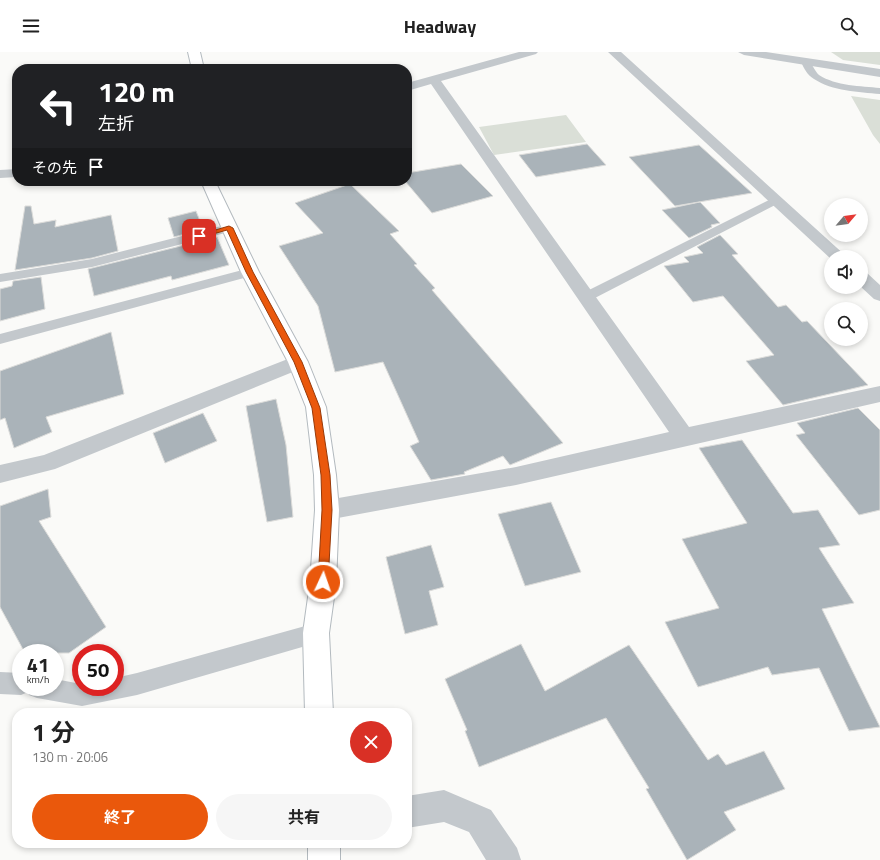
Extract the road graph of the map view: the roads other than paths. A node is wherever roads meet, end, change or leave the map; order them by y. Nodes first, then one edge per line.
1 (194, 52) edge
2 (532, 52) edge
3 (614, 52) edge
4 (746, 52) edge
5 (805, 62) junction
6 (197, 64) edge
7 (880, 73) edge
8 (433, 79) junction
9 (412, 85) edge
10 (880, 91) edge
11 (12, 173) edge
12 (0, 174) edge
13 (210, 186) edge
14 (777, 200) junction
15 (229, 228) junction
16 (831, 250) edge
17 (250, 272) junction
18 (0, 278) edge
19 (868, 284) edge
20 (880, 295) edge
21 (586, 297) junction
22 (0, 339) edge
23 (298, 362) junction
24 (880, 394) edge
25 (684, 437) junction
26 (0, 474) edge
27 (327, 510) junction
28 (316, 633) junction
29 (0, 683) edge
30 (12, 684) edge
31 (64, 692) edge
32 (319, 708) edge
33 (412, 811) edge
34 (324, 848) edge
35 (324, 860) edge
36 (505, 860) edge

1 - 6 main road
2 - 8 street
3 - 14 street
4 - 5 street
5 - 7 street
5 - 10 lane
8 - 9 street
8 - 21 street
11 - 12 street
13 - 15 main road
14 - 16 street
14 - 21 lane
15 - 17 main road
15 - 18 lane
17 - 22 lane
17 - 23 main road
19 - 20 street
21 - 25 street
23 - 26 street
23 - 27 main road
24 - 25 street
25 - 27 street
27 - 28 main road
28 - 31 lane
28 - 32 main road
29 - 30 lane
33 - 36 street
34 - 35 main road

